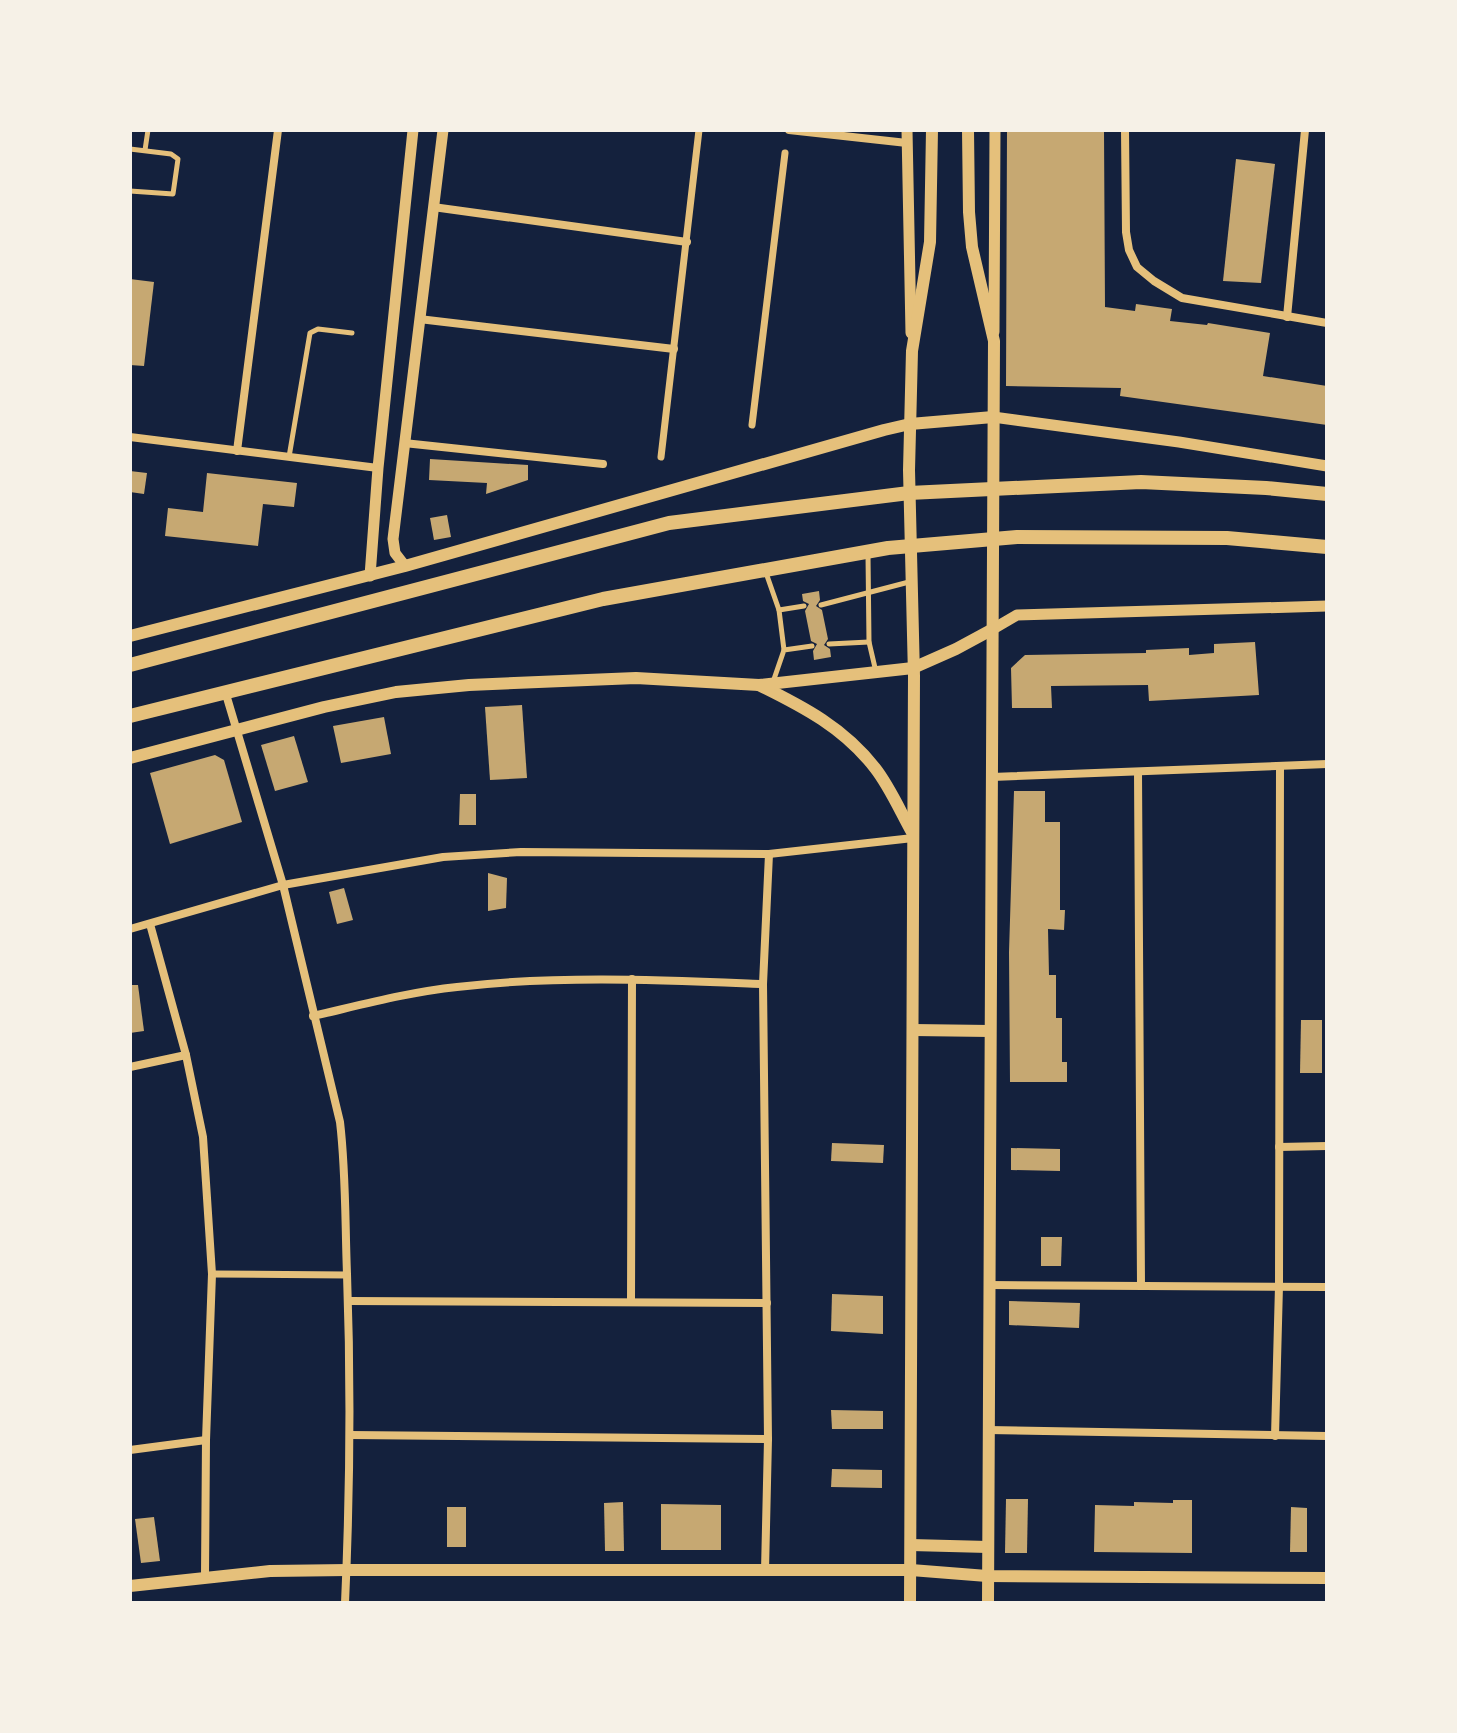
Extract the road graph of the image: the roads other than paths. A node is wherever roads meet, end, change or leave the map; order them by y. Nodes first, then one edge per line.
1 (148, 130) edge
2 (278, 130) edge
3 (413, 130) edge
4 (443, 130) edge
5 (699, 130) edge
6 (789, 130) edge
7 (907, 130) edge
8 (932, 130) edge
9 (968, 130) edge
10 (995, 130) edge
11 (1125, 130) edge
12 (1305, 130) edge
13 (907, 143) junction
14 (130, 149) edge
15 (145, 150) junction
16 (785, 153) dead end
17 (130, 191) edge
18 (433, 207) junction
19 (687, 242) junction
20 (1287, 317) junction
21 (419, 319) junction
22 (1327, 323) edge
23 (352, 333) dead end
24 (994, 341) junction
25 (674, 349) junction
26 (912, 351) junction
27 (993, 417) junction
28 (910, 424) junction
29 (752, 425) dead end
30 (130, 437) edge
31 (404, 443) junction
32 (237, 451) junction
33 (289, 457) junction
34 (661, 457) dead end
35 (603, 464) dead end
36 (1327, 466) edge
37 (378, 468) junction
38 (993, 490) junction
39 (909, 493) junction
40 (1327, 494) edge
41 (993, 538) junction
42 (910, 546) junction
43 (1327, 547) edge
44 (867, 551) junction
45 (405, 566) junction
46 (765, 569) junction
47 (370, 576) junction
48 (910, 581) junction
49 (870, 593) junction
50 (821, 605) dead end
51 (804, 606) dead end
52 (1327, 606) edge
53 (779, 610) junction
54 (993, 629) junction
55 (130, 636) edge
56 (869, 642) junction
57 (829, 644) dead end
58 (812, 646) dead end
59 (784, 650) junction
60 (130, 665) edge
61 (913, 668) junction
62 (877, 673) junction
63 (766, 684) junction
64 (225, 691) junction
65 (130, 716) edge
66 (237, 730) junction
67 (130, 758) edge
68 (1327, 764) edge
69 (1280, 766) junction
70 (1138, 772) junction
71 (992, 777) junction
72 (914, 836) junction
73 (769, 854) junction
74 (283, 885) junction
75 (150, 924) junction
76 (130, 929) edge
77 (632, 979) junction
78 (763, 984) junction
79 (313, 1016) junction
80 (913, 1030) junction
81 (990, 1031) junction
82 (186, 1055) junction
83 (130, 1067) edge
84 (1327, 1146) edge
85 (1279, 1147) junction
86 (212, 1274) junction
87 (347, 1275) junction
88 (989, 1285) junction
89 (1141, 1286) junction
90 (1279, 1286) junction
91 (1327, 1287) edge
92 (349, 1301) junction
93 (631, 1302) junction
94 (767, 1303) junction
95 (988, 1430) junction
96 (350, 1435) junction
97 (1275, 1436) junction
98 (1327, 1436) edge
99 (768, 1439) junction
100 (206, 1440) junction
101 (130, 1450) edge
102 (911, 1545) junction
103 (988, 1547) junction
104 (347, 1570) junction
105 (911, 1570) junction
106 (765, 1571) junction
107 (205, 1576) junction
108 (987, 1576) junction
109 (1327, 1578) edge
110 (130, 1586) edge
111 (345, 1603) edge
112 (910, 1603) edge
113 (988, 1603) edge

1 - 15 lane
2 - 32 street
3 - 37 street
4 - 18 street
5 - 19 street
6 - 13 street
7 - 13 street
8 - 26 main road
9 - 24 main road
10 - 24 street
11 - 20 street
12 - 20 street
13 - 26 street
14 - 15 lane
15 - 17 lane
16 - 29 street
18 - 19 street
18 - 21 street
19 - 25 street
20 - 22 street
21 - 25 street
21 - 31 street
23 - 33 lane
24 - 27 main road
25 - 34 street
26 - 28 main road
27 - 28 main road
27 - 36 street
27 - 38 main road
28 - 39 main road
28 - 45 main road
30 - 32 street
31 - 35 street
31 - 45 street
32 - 33 street
33 - 37 street
37 - 47 street
38 - 39 main road
38 - 40 main road
38 - 41 main road
39 - 42 main road
39 - 60 main road
41 - 42 main road
41 - 43 main road
41 - 54 main road
42 - 44 main road
42 - 48 main road
44 - 46 main road
44 - 49 lane
45 - 47 main road
46 - 53 lane
46 - 64 main road
47 - 55 main road
48 - 49 lane
48 - 61 main road
49 - 50 lane
49 - 56 lane
51 - 53 lane
52 - 54 street
53 - 59 lane
54 - 61 main road
54 - 71 main road
56 - 57 lane
56 - 62 lane
58 - 59 lane
59 - 63 lane
61 - 62 main road
61 - 72 main road
62 - 63 main road
63 - 66 main road
63 - 72 main road
64 - 65 main road
64 - 66 street
66 - 67 main road
66 - 74 street
68 - 69 street
69 - 70 street
69 - 85 street
70 - 71 street
70 - 89 street
71 - 81 main road
72 - 73 street
72 - 80 main road
73 - 74 street
73 - 78 street
74 - 75 street
74 - 79 street
75 - 76 street
75 - 82 street
77 - 78 street
77 - 79 street
77 - 93 street
78 - 94 street
79 - 87 street
80 - 81 main road
80 - 102 main road
81 - 88 main road
82 - 83 street
82 - 86 street
84 - 85 street
85 - 90 street
86 - 87 street
86 - 100 street
87 - 92 street
88 - 89 street
88 - 95 main road
89 - 90 street
90 - 91 street
90 - 97 street
92 - 93 street
92 - 96 street
93 - 94 street
94 - 99 street
95 - 97 street
95 - 103 main road
96 - 99 street
96 - 104 street
97 - 98 street
99 - 106 street
100 - 101 street
100 - 107 street
102 - 103 main road
102 - 105 main road
103 - 108 main road
104 - 106 main road
104 - 107 main road
104 - 111 street
105 - 106 main road
105 - 108 main road
105 - 112 main road
107 - 110 main road
108 - 109 main road
108 - 113 main road

